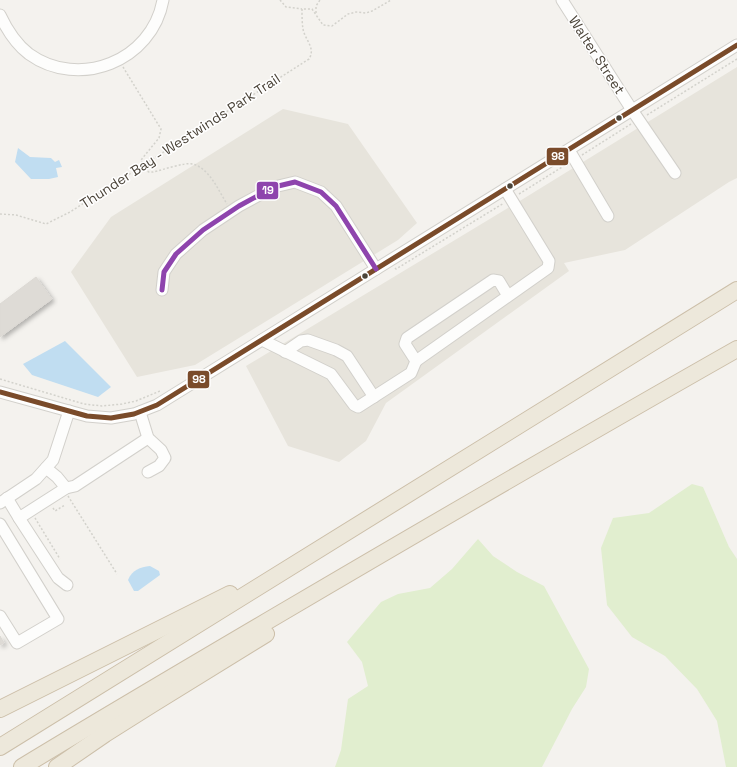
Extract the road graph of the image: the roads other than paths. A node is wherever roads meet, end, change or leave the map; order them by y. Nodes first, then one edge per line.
1 (163, 0) edge
2 (562, 0) edge
3 (0, 15) edge
4 (737, 45) edge
5 (632, 110) junction
6 (569, 150) junction
7 (675, 173) dead end
8 (505, 189) junction
9 (608, 216) dead end
10 (376, 269) junction
11 (162, 290) dead end
12 (737, 290) edge
13 (508, 296) junction
14 (262, 340) junction
15 (737, 350) edge
16 (285, 352) junction
17 (416, 361) junction
18 (0, 392) edge
19 (374, 397) junction
20 (69, 411) junction
21 (140, 412) junction
22 (148, 438) junction
23 (46, 468) junction
24 (148, 472) dead end
25 (65, 489) junction
26 (3, 500) edge
27 (472, 502) junction
28 (19, 518) junction
29 (0, 524) edge
30 (276, 576) junction
31 (67, 585) dead end
32 (0, 616) edge
33 (0, 709) edge
34 (0, 747) edge
35 (22, 767) edge
36 (57, 767) edge

1 - 3 street
2 - 5 street, Walter Street
4 - 5 street
5 - 6 street
5 - 7 street, Walter Street
6 - 8 street
6 - 9 street
8 - 10 street
8 - 13 street
10 - 11 street
10 - 14 street
12 - 30 highway
13 - 17 street
13 - 17 street
14 - 16 street
14 - 21 street
15 - 27 highway
16 - 19 street
16 - 19 street
17 - 19 street
18 - 20 street
20 - 21 street
20 - 23 street
21 - 22 street
22 - 24 street
22 - 25 street
23 - 25 street
23 - 26 street
25 - 28 street
26 - 28 street
27 - 35 highway
27 - 36 highway
28 - 31 street
29 - 32 street
30 - 33 highway
30 - 34 highway

